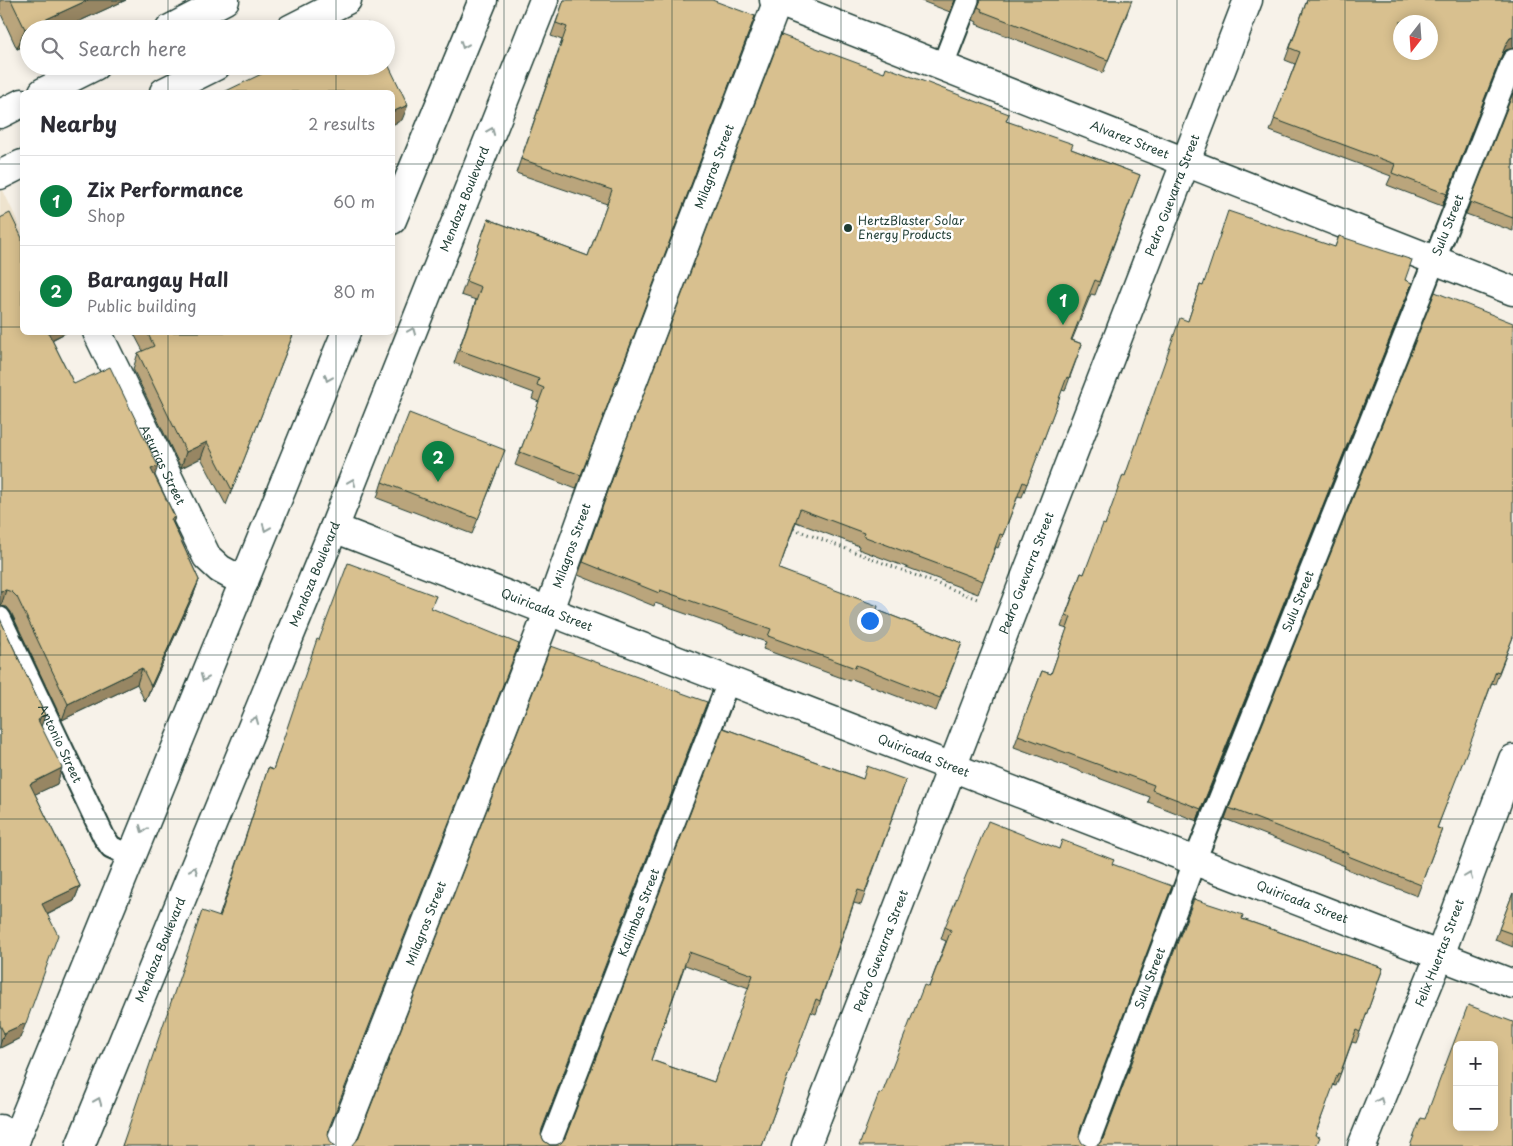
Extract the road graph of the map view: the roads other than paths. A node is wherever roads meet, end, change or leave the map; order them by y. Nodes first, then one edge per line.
1 (347, 0) edge
2 (483, 0) edge
3 (544, 0) edge
4 (968, 0) edge
5 (1248, 0) edge
6 (777, 1) edge
7 (214, 3) edge
8 (185, 20) edge
9 (308, 20) edge
10 (1513, 60) edge
11 (942, 67) junction
12 (78, 75) edge
13 (198, 75) edge
14 (47, 90) edge
15 (168, 90) edge
16 (1186, 162) junction
17 (395, 213) edge
18 (1435, 260) junction
19 (1513, 291) edge
20 (98, 335) edge
21 (345, 335) edge
22 (334, 528) junction
23 (244, 582) junction
24 (549, 610) junction
25 (0, 618) edge
26 (729, 680) junction
27 (1513, 759) edge
28 (952, 766) junction
29 (131, 856) junction
30 (1195, 860) junction
31 (1440, 955) junction
32 (1513, 984) edge
33 (10, 1138) edge
34 (80, 1146) edge
35 (339, 1146) edge
36 (549, 1146) edge
37 (806, 1146) edge
38 (1087, 1146) edge
39 (1362, 1146) edge

1 - 9 street
2 -> 17 street
22 -> 3 street, Mendoza Boulevard
4 - 11 lane
5 - 16 street, Pedro Guevarra Street
6 - 11 street, Alvarez Street
6 - 24 street, Milagros Street
7 - 8 street
10 - 18 lane, Sulu Street
11 - 16 street, Alvarez Street
12 - 14 street
13 - 15 street
16 - 18 street, Alvarez Street
16 - 28 street, Pedro Guevarra Street
18 - 19 street, Alvarez Street
18 - 30 lane, Sulu Street
20 - 23 street, Asturias Street
21 -> 23 street
22 - 24 street, Quiricada Street
34 -> 22 street, Mendoza Boulevard
23 -> 29 street
24 - 26 street, Quiricada Street
24 - 35 street, Milagros Street
25 - 29 lane, Antonio Street
26 - 28 street, Quiricada Street
26 - 36 lane, Kalimbas Street
31 -> 27 street, Felix Huertas Street
28 - 30 street, Quiricada Street
28 - 37 street, Pedro Guevarra Street
29 - 33 street
30 - 31 street, Quiricada Street
30 - 38 lane, Sulu Street
31 - 32 street, Quiricada Street
39 -> 31 street, Felix Huertas Street

